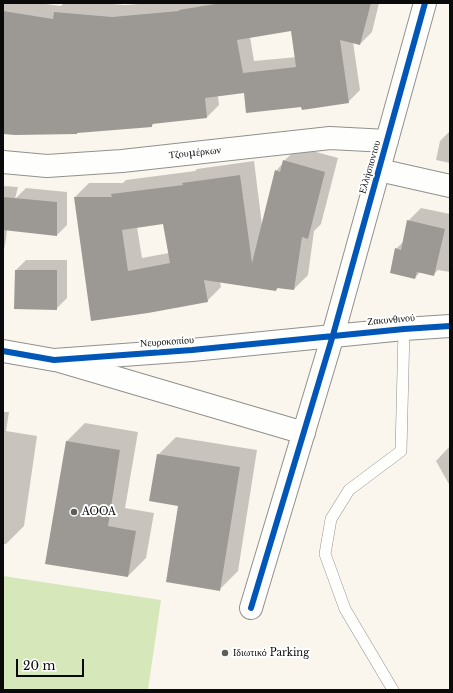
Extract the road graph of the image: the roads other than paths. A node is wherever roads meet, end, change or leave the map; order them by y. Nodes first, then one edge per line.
1 (425, 3) edge
2 (387, 141) junction
3 (3, 162) edge
4 (379, 170) junction
5 (450, 186) edge
6 (450, 326) edge
7 (404, 329) junction
8 (333, 335) junction
9 (3, 351) edge
10 (54, 360) junction
11 (304, 434) junction
12 (251, 608) dead end
13 (393, 690) edge

1 - 2 street, Ελλήσποντου
2 - 3 street, Τζουμέρκων
2 - 4 street, Ελλήσποντου
4 - 5 street, Ελλήσποντου
4 - 8 street, Ελλήσποντου
6 - 7 street, Ζακυνθινού
7 - 8 street, Ζακυνθινού
7 - 13 lane
8 - 10 street, Νευροκοπίου
8 - 11 street, Ελλήσποντου
9 - 10 street, Νευροκοπίου
10 - 11 street
11 - 12 street, Ελλήσποντου

